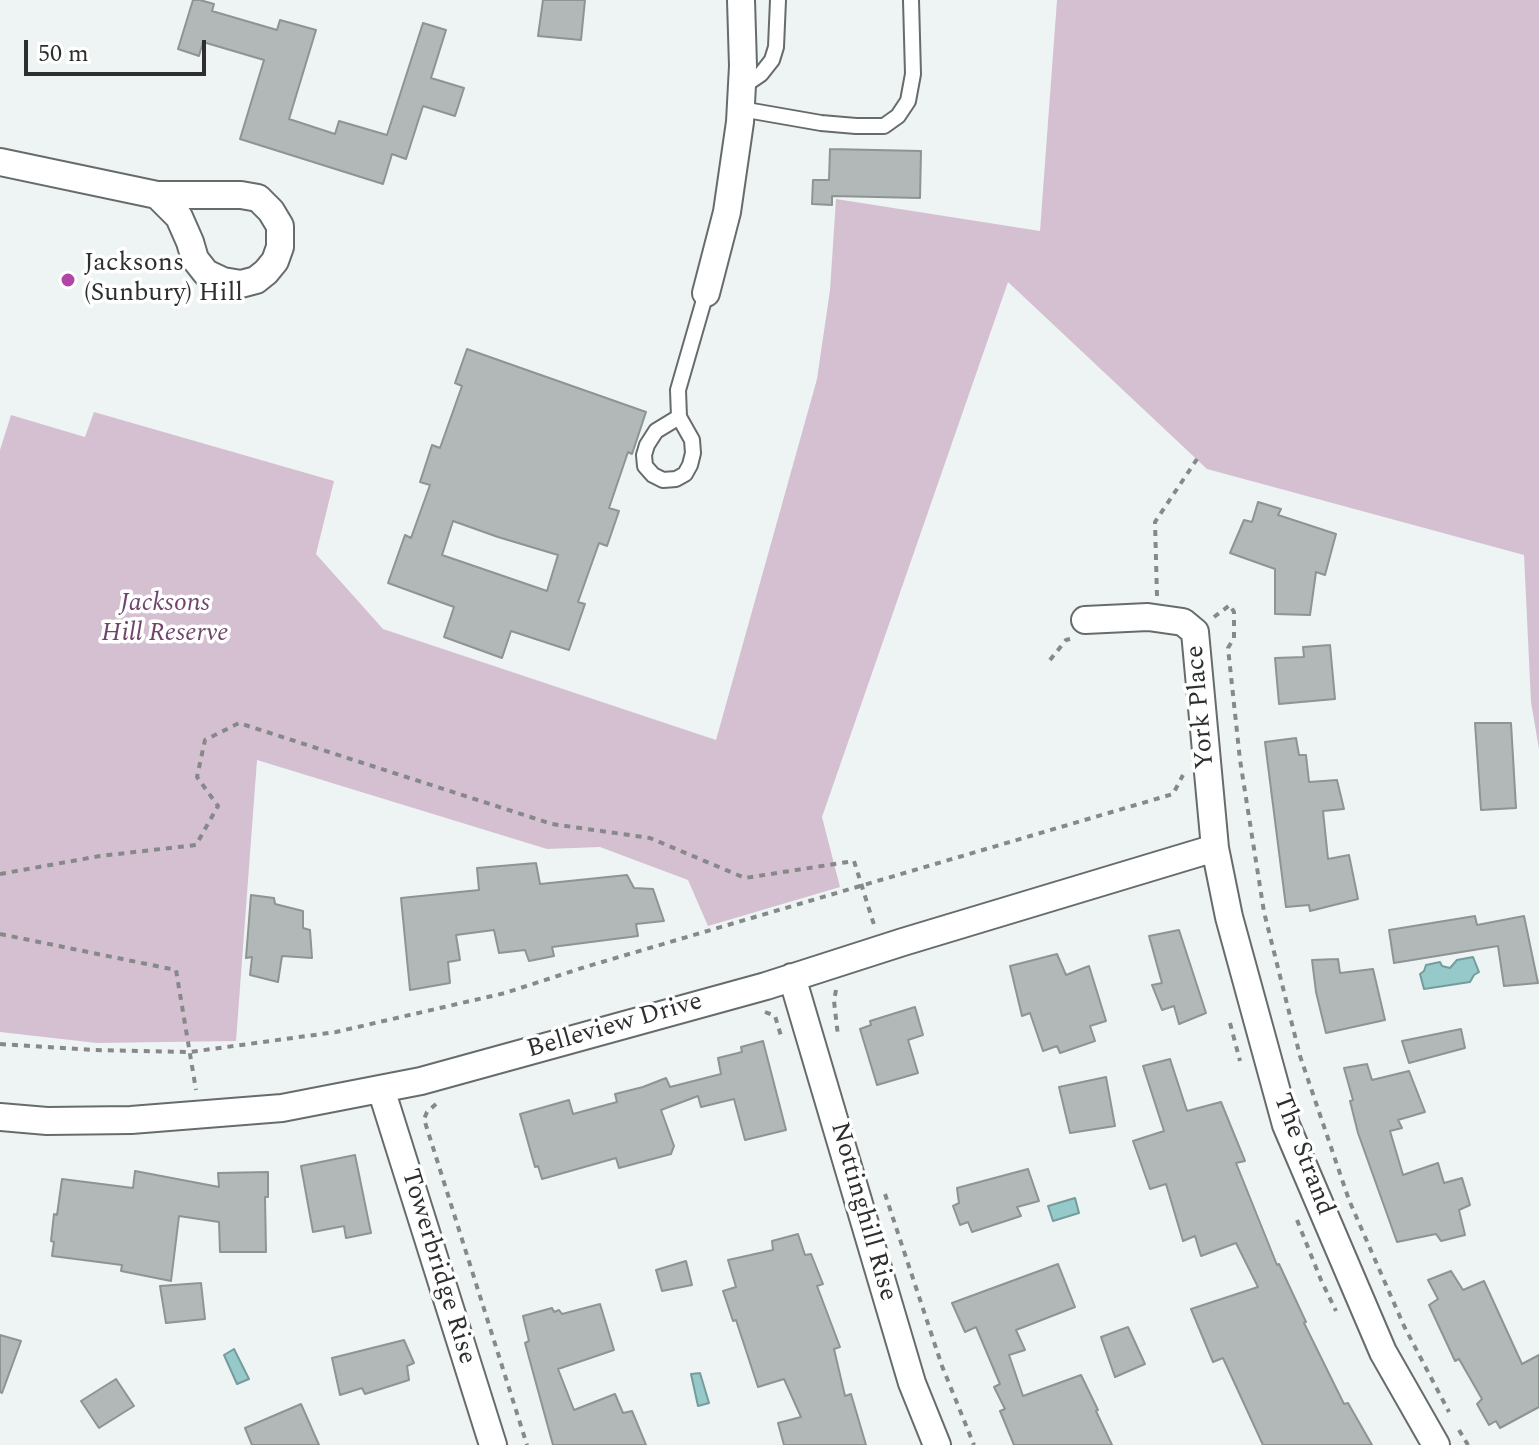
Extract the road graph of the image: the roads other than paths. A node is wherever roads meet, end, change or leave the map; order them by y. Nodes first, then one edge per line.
1 (741, 0) edge
2 (778, 0) edge
3 (911, 0) edge
4 (741, 98) junction
5 (0, 162) edge
6 (157, 195) junction
7 (706, 293) joint
8 (679, 417) dead end
9 (1083, 629) road end
10 (1215, 848) junction
11 (792, 977) junction
12 (381, 1089) junction
13 (0, 1117) edge
14 (493, 1445) edge
15 (937, 1445) edge
16 (1436, 1445) edge

1 - 4 street
2 - 4 lane
3 - 4 lane
4 - 7 street
5 - 6 street
6 - 6 street
7 - 8 lane
9 - 10 street, York Place
10 - 11 street, Belleview Drive
10 - 16 street, The Strand
11 - 12 street, Belleview Drive
11 - 15 street, Nottinghill Rise
12 - 13 street, Belleview Drive
12 - 14 street, Towerbridge Rise

